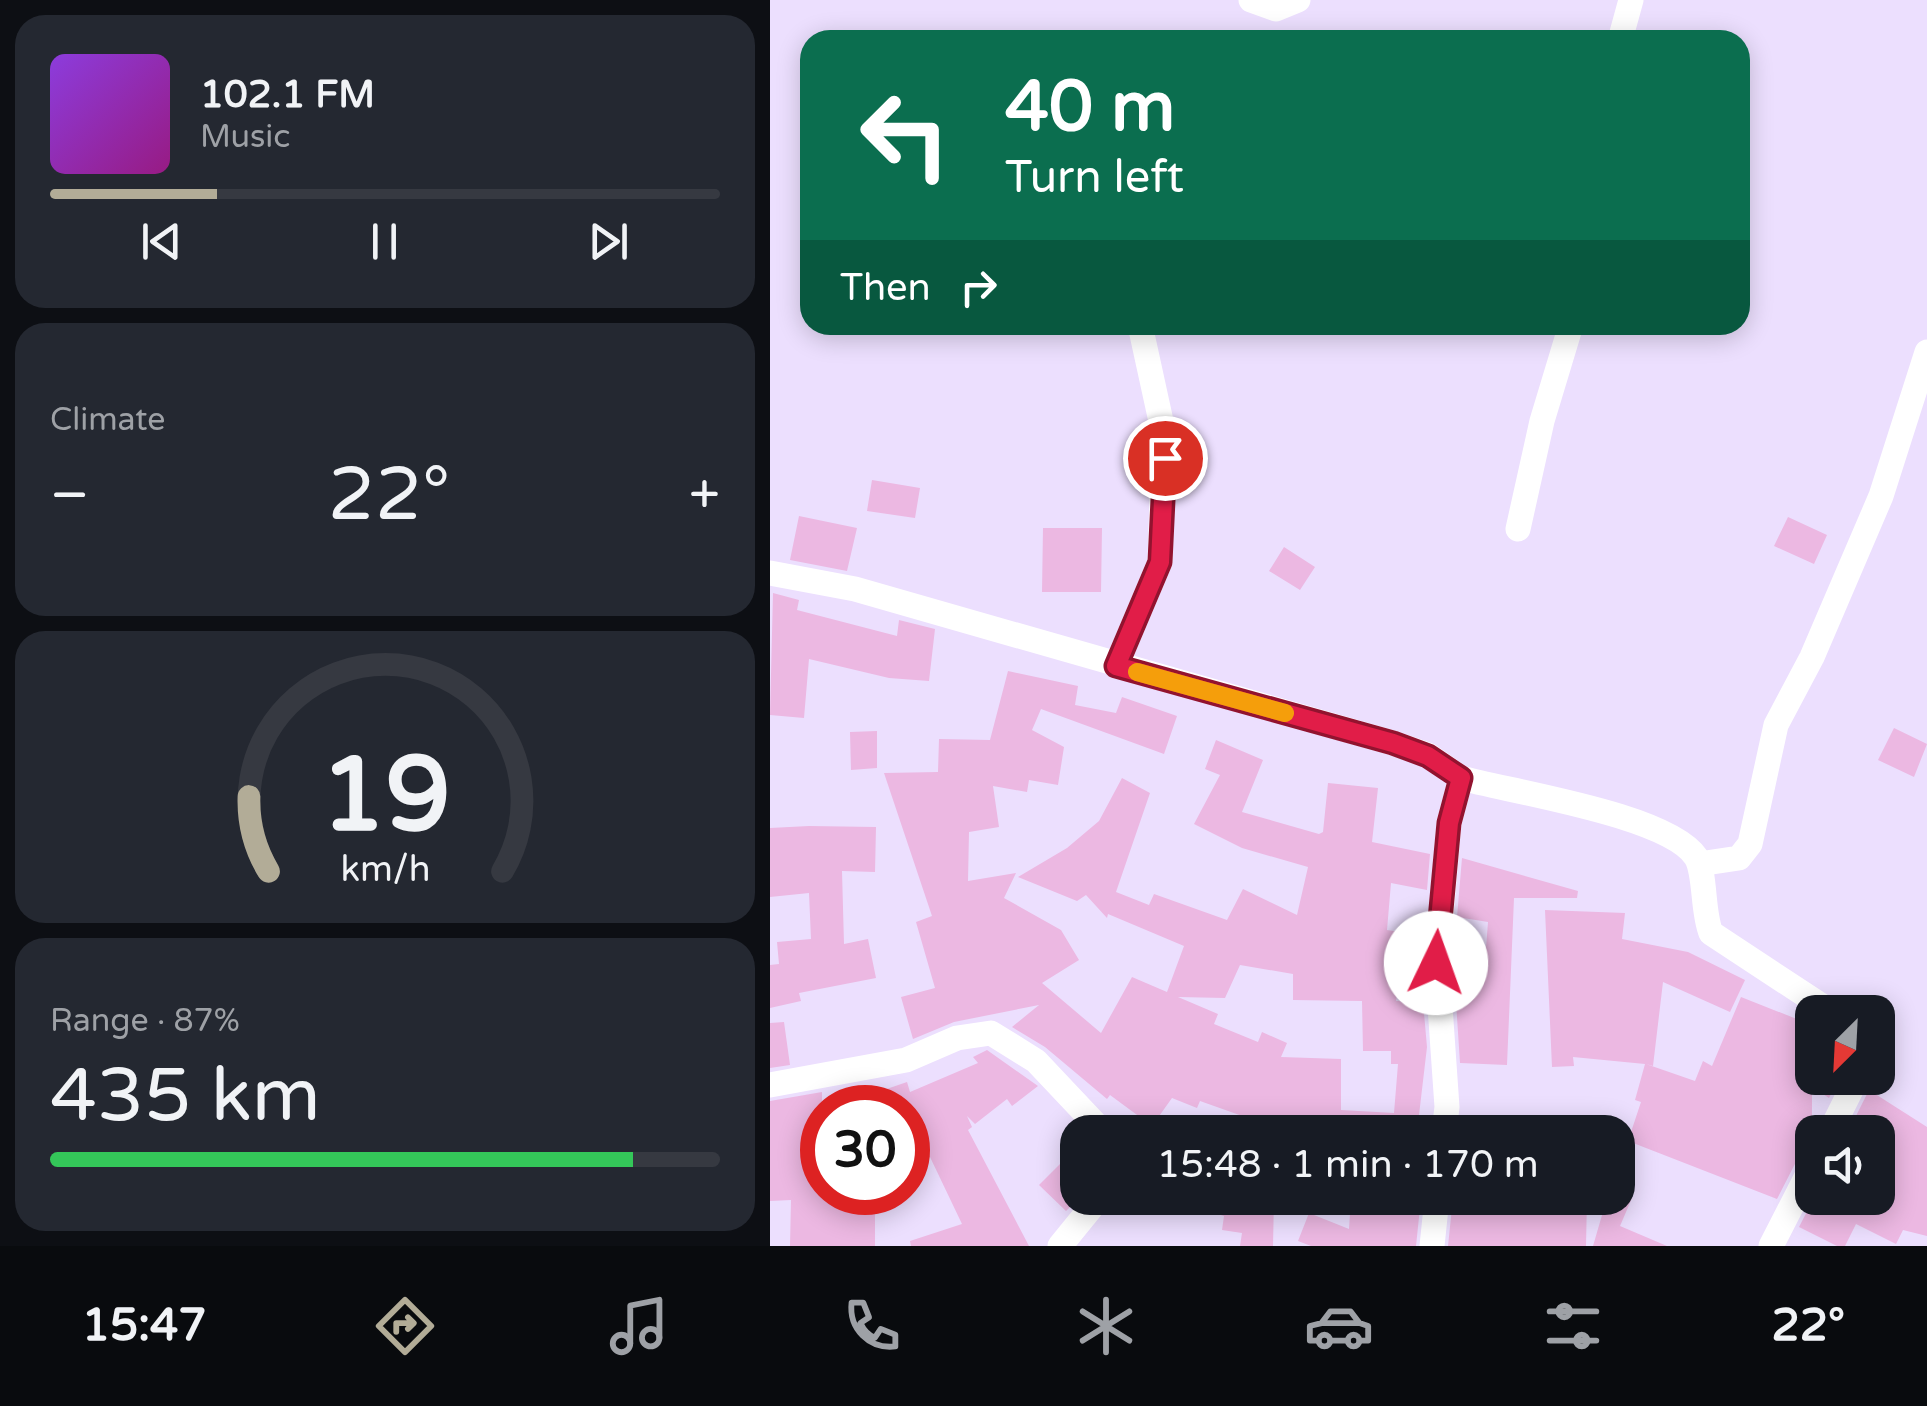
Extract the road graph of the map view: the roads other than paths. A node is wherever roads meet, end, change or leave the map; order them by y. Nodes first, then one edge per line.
1 (1251, 0) edge
2 (1298, 0) edge
3 (1631, 0) edge
4 (1623, 30) edge
5 (1142, 335) edge
6 (1569, 335) edge
7 (1927, 352) edge
8 (1518, 530) dead end
9 (770, 573) edge
10 (1116, 666) junction
11 (1461, 778) junction
12 (1699, 864) junction
13 (1805, 995) edge
14 (770, 1086) edge
15 (1087, 1115) edge
16 (1446, 1115) edge
17 (1795, 1199) edge
18 (1085, 1215) edge
19 (1435, 1215) edge
20 (1060, 1246) edge
21 (1432, 1246) edge
22 (1771, 1246) edge

1 - 2 street
3 - 4 street
5 - 10 street
6 - 8 street
7 - 12 street
9 - 10 street
10 - 11 street
11 - 12 street
11 - 16 street
12 - 13 street
14 - 15 street
17 - 22 street
18 - 20 street
19 - 21 street

